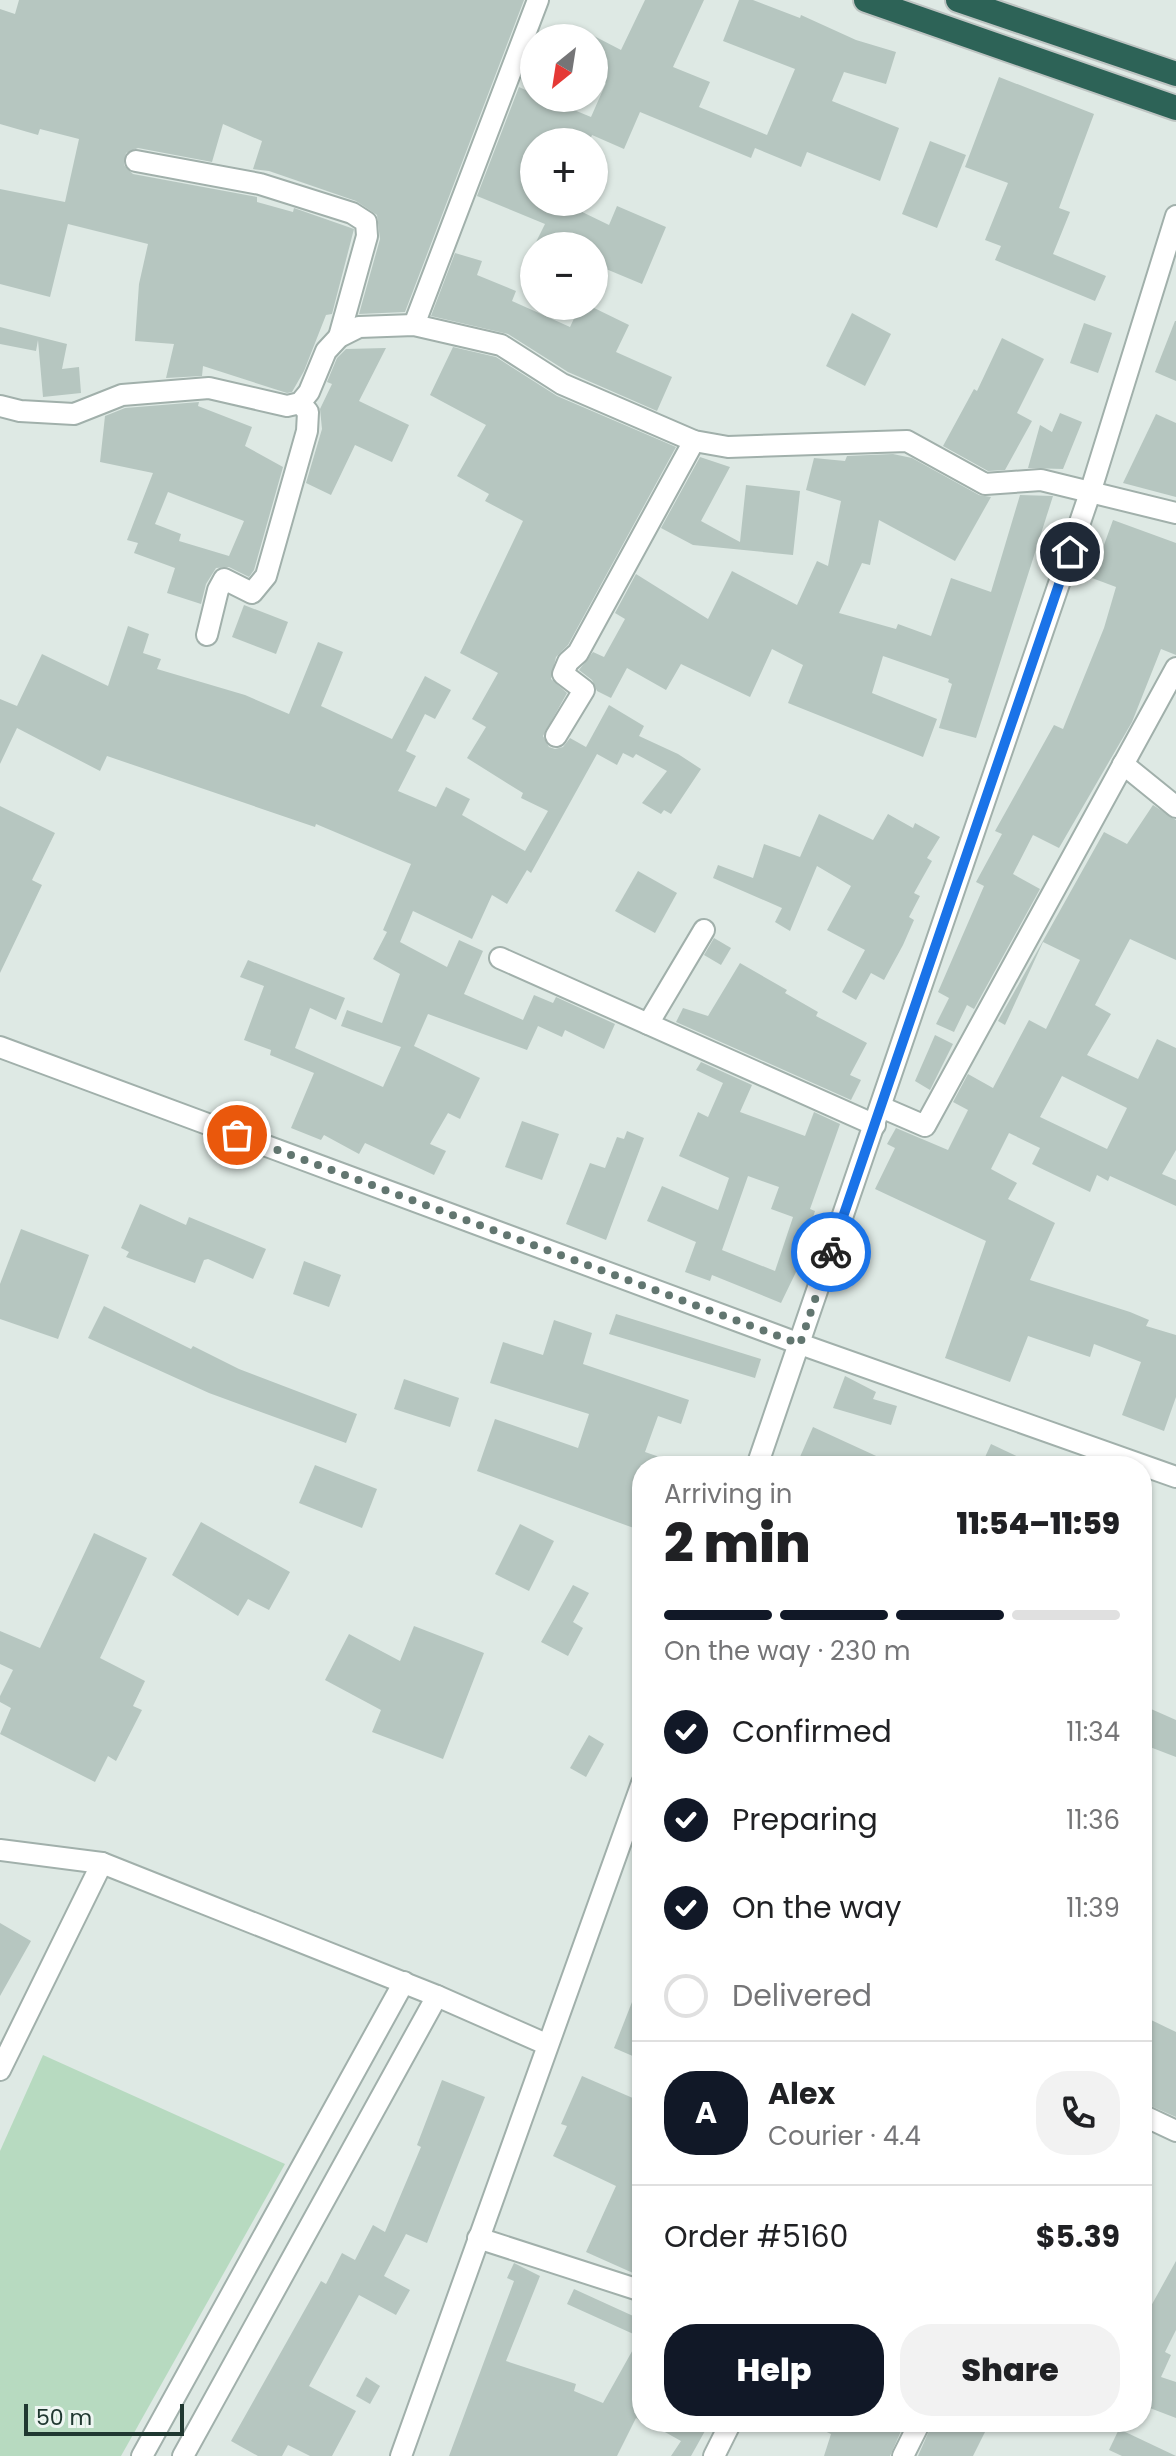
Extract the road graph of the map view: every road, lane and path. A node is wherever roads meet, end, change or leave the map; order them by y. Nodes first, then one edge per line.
1 (538, 0) edge
2 (866, 0) edge
3 (958, 0) edge
4 (1176, 74) edge
5 (1176, 108) edge
6 (136, 161) dead end
7 (1176, 216) edge
8 (414, 325) junction
9 (339, 337) junction
10 (300, 403) junction
11 (0, 406) edge
12 (694, 441) junction
13 (1090, 493) junction
14 (1176, 513) edge
15 (207, 635) dead end
16 (1176, 668) edge
17 (556, 736) dead end
18 (1123, 764) junction
19 (1176, 807) edge
20 (704, 930) dead end
21 (500, 958) dead end
22 (648, 1024) junction
23 (0, 1047) edge
24 (878, 1116) junction
25 (800, 1344) junction
26 (761, 1456) edge
27 (1117, 1456) edge
28 (1152, 1469) edge
29 (1176, 1477) edge
30 (632, 1810) edge
31 (0, 1850) edge
32 (102, 1863) junction
33 (404, 1982) junction
34 (437, 1996) junction
35 (546, 2044) junction
36 (0, 2070) edge
37 (1152, 2120) edge
38 (1176, 2131) edge
39 (478, 2238) junction
40 (632, 2288) edge
41 (726, 2432) edge
42 (915, 2432) edge
43 (142, 2456) edge
44 (183, 2456) edge
45 (401, 2456) edge
46 (714, 2456) edge
47 (903, 2456) edge

1 - 8 street
2 - 5 highway
3 - 4 highway
6 - 9 street
7 - 13 street
8 - 9 street
8 - 12 street
9 - 10 street
10 - 11 street
10 - 15 street
12 - 13 street
12 - 17 street
13 - 14 street
13 - 24 street
16 - 18 street
18 - 19 street
18 - 24 street
20 - 22 street
21 - 22 street
22 - 24 street
23 - 25 street
24 - 25 street
25 - 26 street
25 - 27 street
28 - 29 street
30 - 35 street
31 - 32 street
32 - 33 street
32 - 36 street
33 - 34 street
33 - 43 street
34 - 35 street
34 - 44 street
35 - 39 street
37 - 38 street
39 - 40 street
39 - 45 street
41 - 46 street
42 - 47 street

